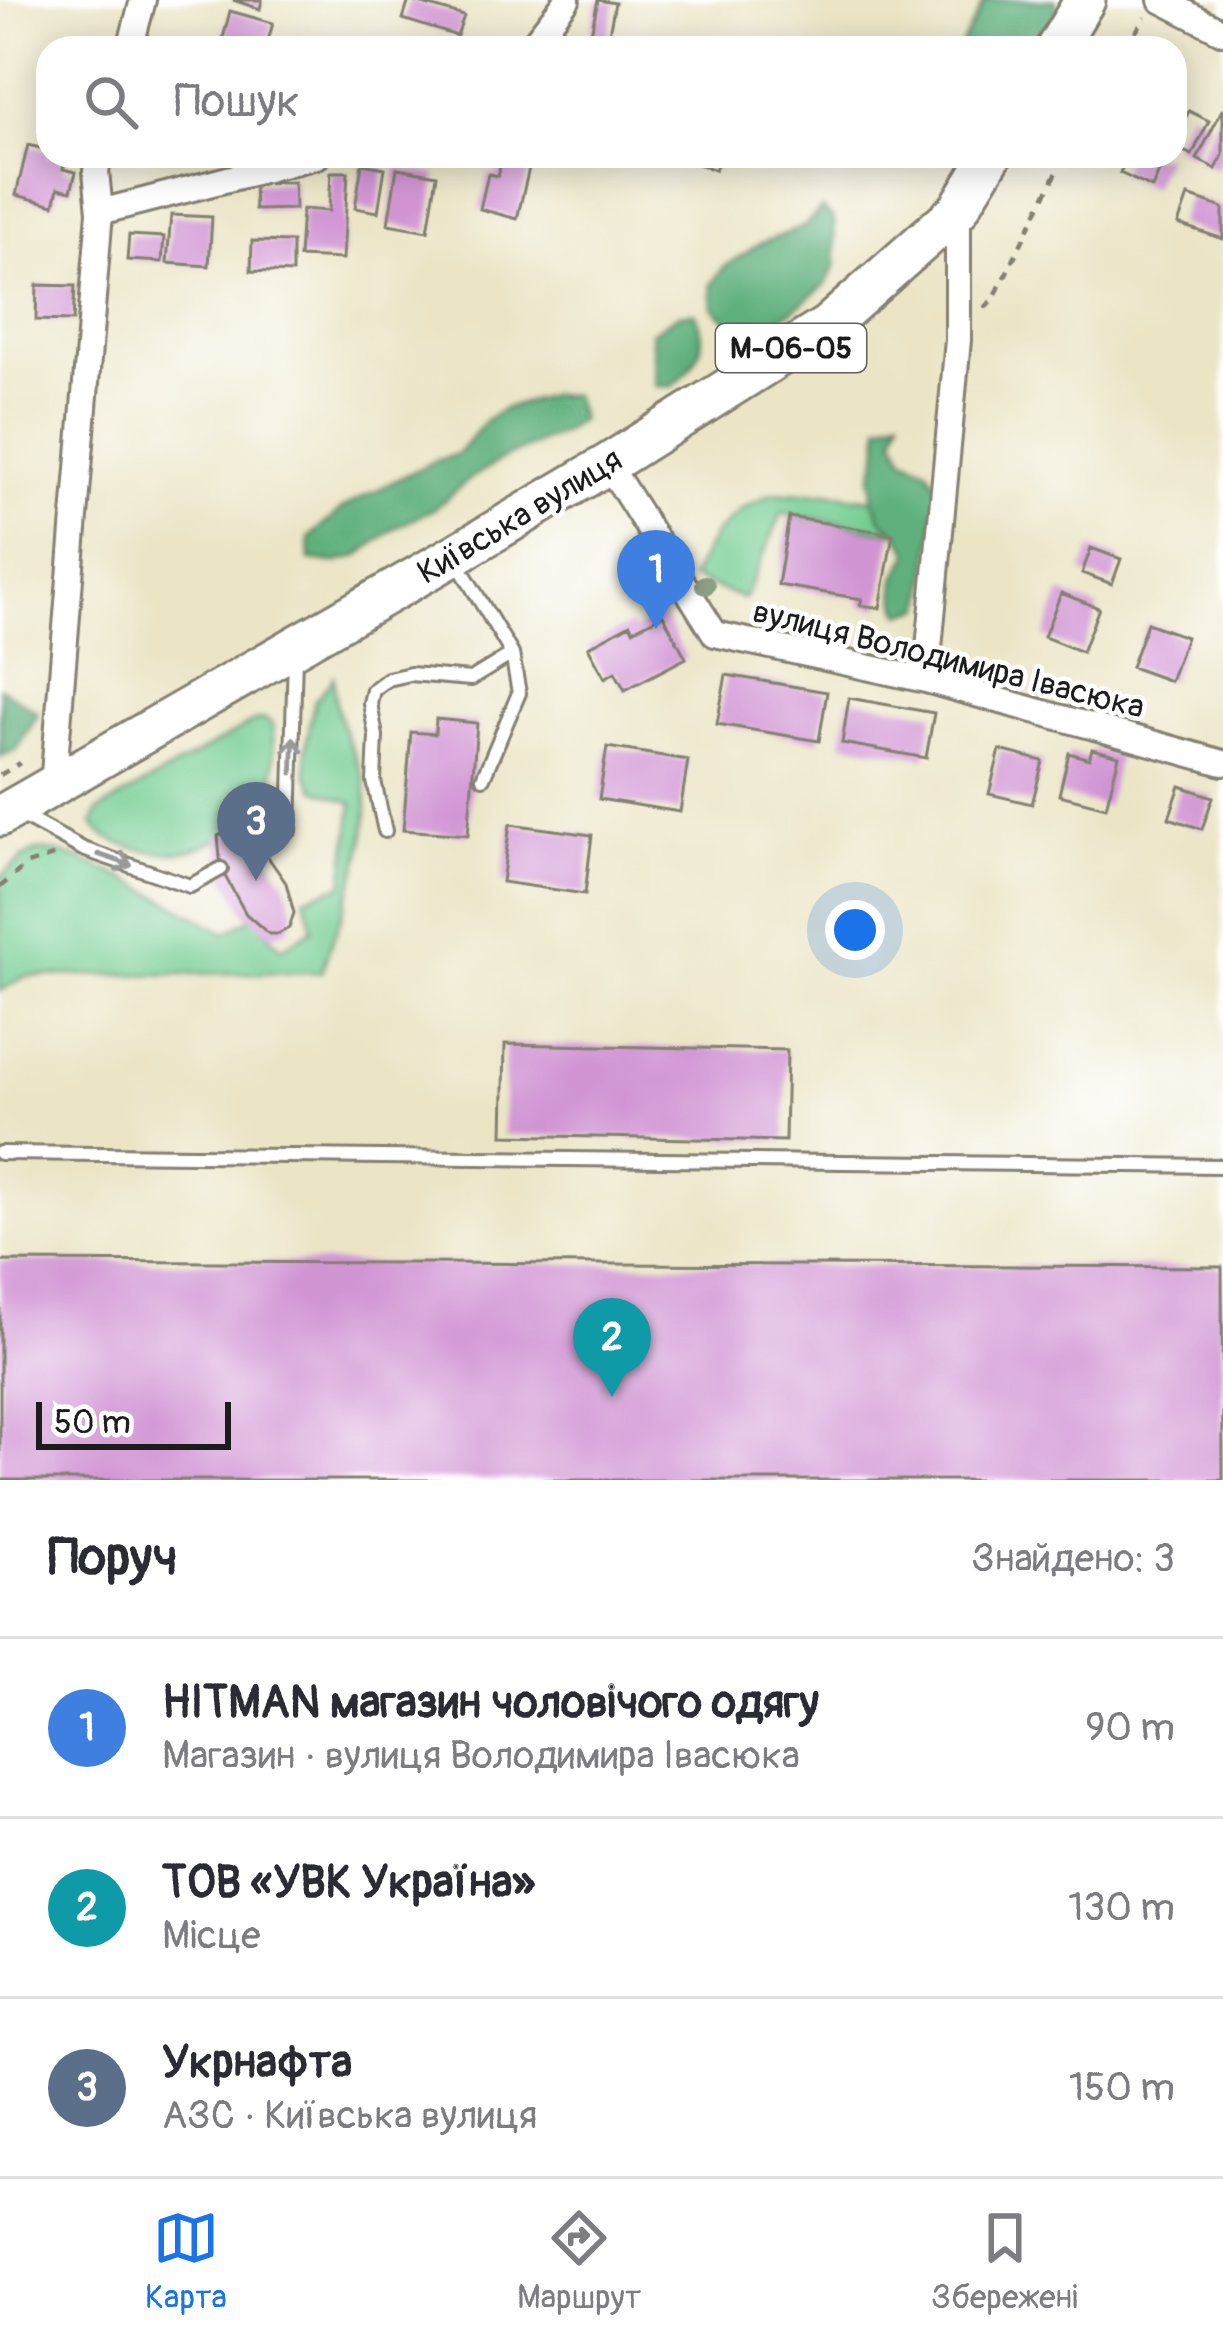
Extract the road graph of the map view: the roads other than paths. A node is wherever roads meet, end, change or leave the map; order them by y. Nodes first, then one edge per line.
1 (143, 0) edge
2 (566, 0) edge
3 (1085, 0) edge
4 (1153, 8) edge
5 (1223, 32) edge
6 (133, 36) edge
7 (539, 36) edge
8 (1063, 36) edge
9 (97, 168) edge
10 (270, 168) edge
11 (984, 168) edge
12 (958, 210) junction
13 (100, 212) junction
14 (608, 464) junction
15 (453, 556) junction
16 (296, 645) junction
17 (512, 655) junction
18 (926, 680) junction
19 (1223, 763) edge
20 (483, 778) dead end
21 (53, 786) junction
22 (3, 800) edge
23 (385, 831) dead end
24 (261, 847) dead end
25 (221, 869) dead end
26 (0, 1153) edge
27 (1223, 1166) edge

1 - 6 street
2 - 7 street
3 - 8 highway
4 - 5 street
9 - 13 street
10 - 13 street
11 - 12 highway, Київська вулиця / М-06-05
12 - 14 highway, Київська вулиця / М-06-05
12 - 18 street
13 - 21 street
14 - 15 highway, Київська вулиця / М-06-05
14 - 18 street, вулиця Володимира Івасюка
15 - 16 highway, Київська вулиця / М-06-05
15 - 17 lane
16 - 21 highway, Київська вулиця / М-06-05
24 -> 16 lane
17 - 20 lane
17 - 23 lane
18 - 19 street, вулиця Володимира Івасюка
21 - 22 highway, Київська вулиця / М-06-05
22 -> 25 lane
26 - 27 lane

